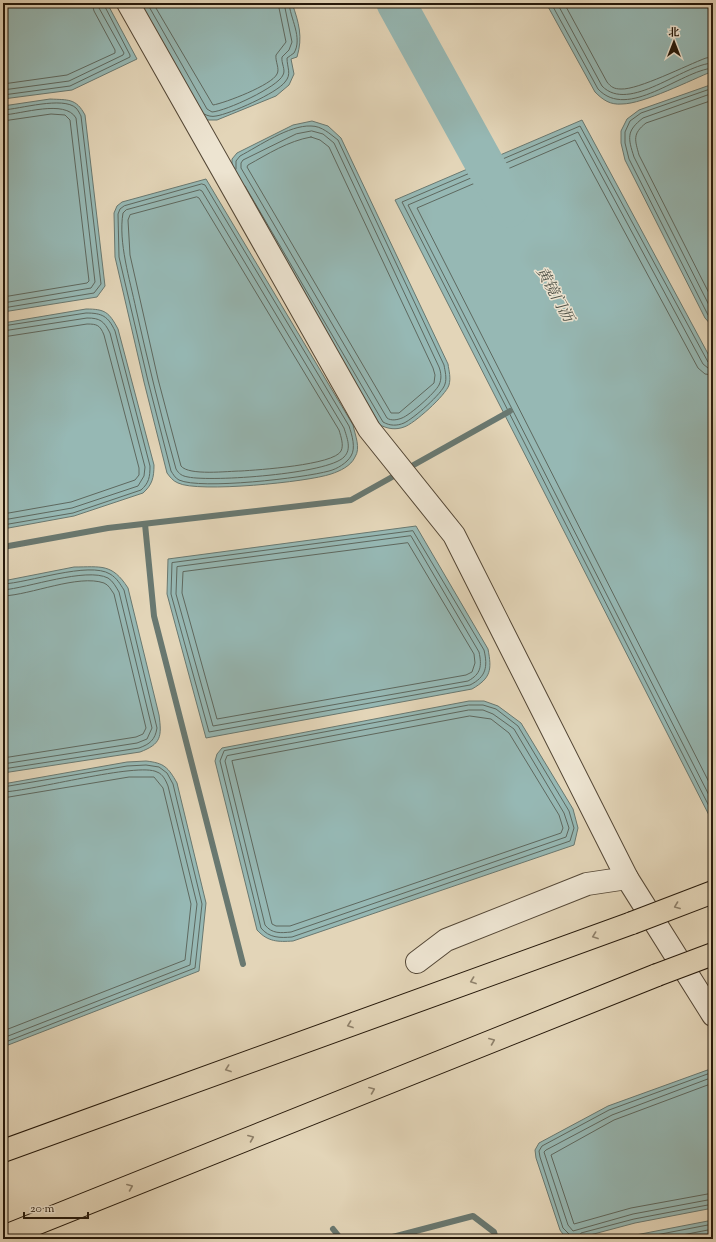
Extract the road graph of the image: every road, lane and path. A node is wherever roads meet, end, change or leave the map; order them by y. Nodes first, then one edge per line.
1 (128, 3) edge
2 (626, 878) junction
3 (713, 892) edge
4 (713, 954) edge
5 (417, 962) dead end
6 (713, 1015) edge
7 (3, 1151) edge
8 (3, 1237) edge

1 - 2 street
2 - 5 street
2 - 6 street
3 -> 7 highway, bridge
8 -> 4 highway, bridge

